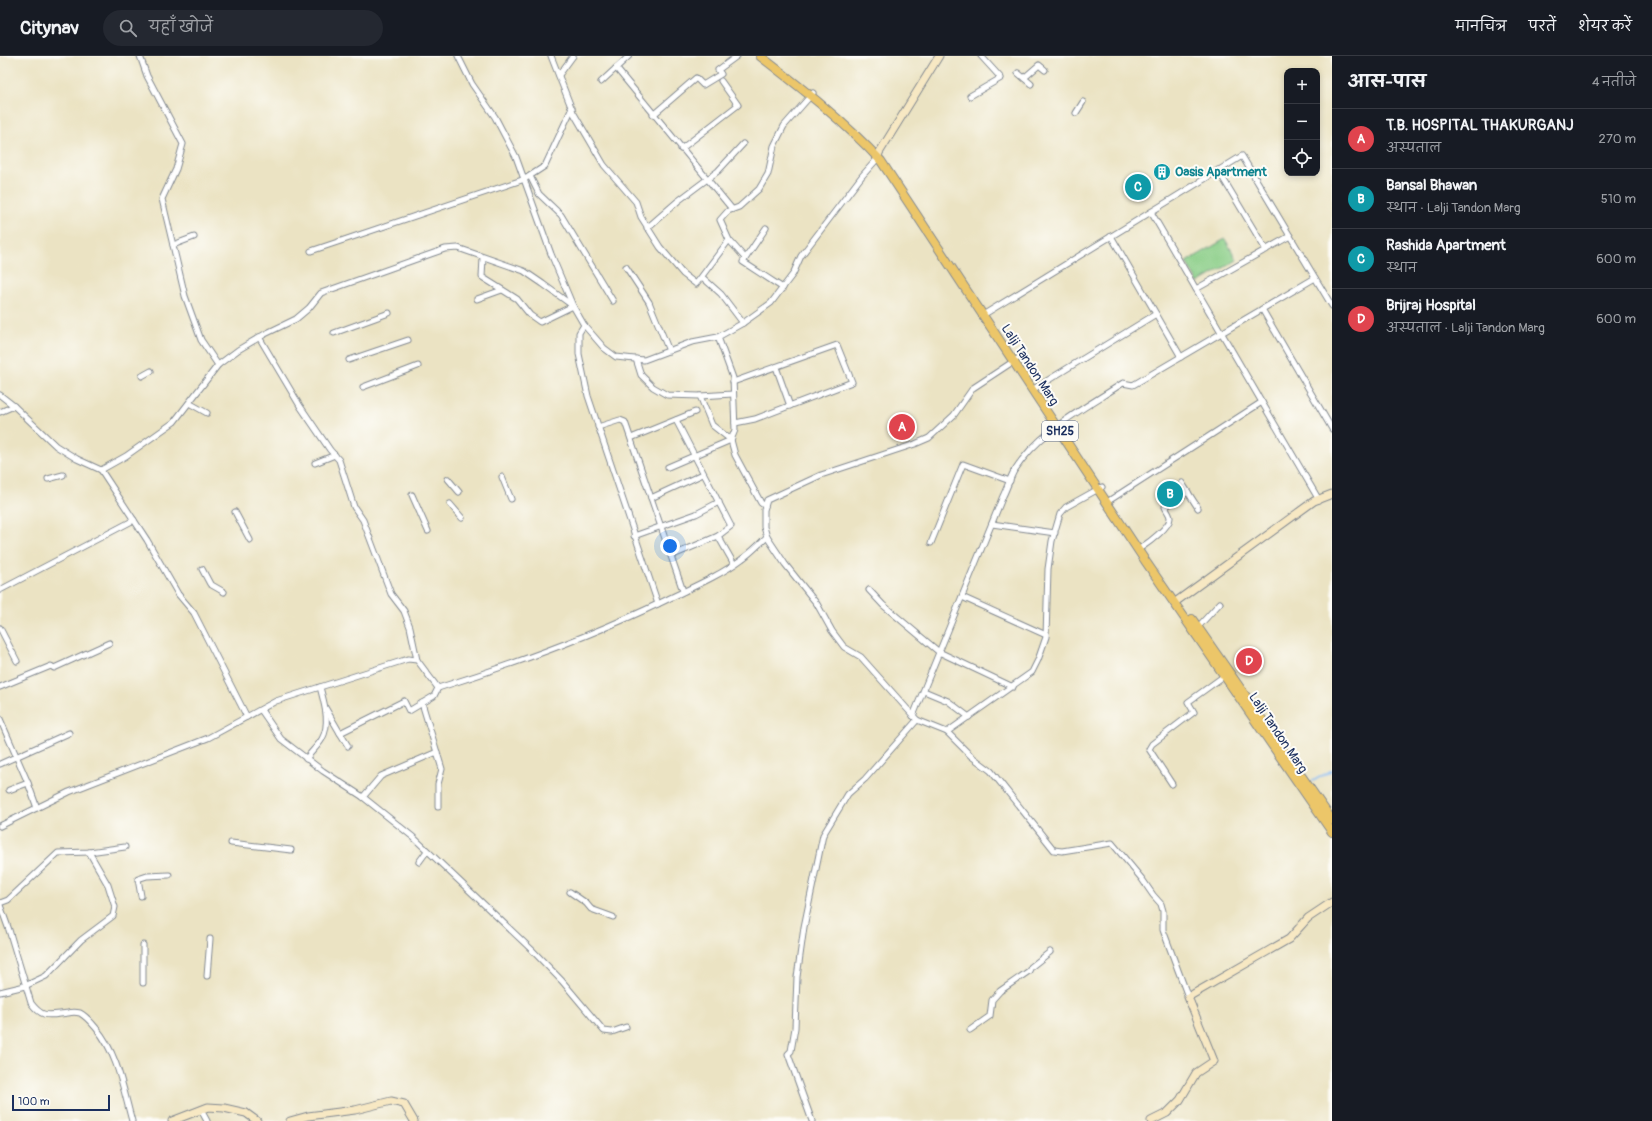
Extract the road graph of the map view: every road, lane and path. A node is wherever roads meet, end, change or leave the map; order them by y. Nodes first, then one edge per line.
1 (140, 56) edge
2 (458, 56) edge
3 (551, 56) edge
4 (574, 56) edge
5 (629, 56) edge
6 (737, 56) edge
7 (760, 56) edge
8 (766, 56) edge
9 (939, 56) edge
10 (981, 56) edge
11 (616, 68) junction
12 (1045, 70) dead end
13 (1018, 72) dead end
14 (559, 75) junction
15 (1024, 78) junction
16 (601, 82) dead end
17 (721, 82) dead end
18 (1031, 84) dead end
19 (812, 94) junction
20 (970, 96) dead end
21 (1083, 102) dead end
22 (572, 108) junction
23 (1076, 113) dead end
24 (653, 115) junction
25 (743, 144) dead end
26 (681, 149) junction
27 (879, 155) junction
28 (1218, 170) junction
29 (528, 178) junction
30 (706, 179) junction
31 (732, 209) junction
32 (1151, 212) junction
33 (647, 228) junction
34 (766, 228) dead end
35 (1111, 236) junction
36 (1290, 236) junction
37 (194, 237) dead end
38 (729, 240) junction
39 (173, 245) junction
40 (1266, 250) junction
41 (311, 251) dead end
42 (483, 258) junction
43 (745, 258) junction
44 (626, 267) dead end
45 (702, 277) junction
46 (1315, 278) junction
47 (782, 288) junction
48 (1196, 289) junction
49 (502, 290) junction
50 (477, 299) dead end
51 (613, 302) dead end
52 (572, 306) junction
53 (1332, 306) edge
54 (1262, 309) junction
55 (389, 313) dead end
56 (985, 314) junction
57 (1156, 314) junction
58 (743, 322) junction
59 (584, 325) junction
60 (334, 333) dead end
61 (1222, 333) junction
62 (259, 337) junction
63 (718, 337) junction
64 (408, 340) dead end
65 (669, 351) junction
66 (1181, 357) junction
67 (636, 359) junction
68 (349, 360) dead end
69 (1015, 360) junction
70 (218, 365) junction
71 (418, 366) dead end
72 (776, 367) junction
73 (151, 372) dead end
74 (142, 376) dead end
75 (733, 382) junction
76 (363, 387) dead end
77 (1034, 389) junction
78 (733, 394) junction
79 (0, 395) edge
80 (700, 396) junction
81 (1262, 402) junction
82 (189, 403) junction
83 (14, 406) junction
84 (790, 406) junction
85 (0, 412) edge
86 (695, 412) dead end
87 (208, 413) dead end
88 (676, 420) junction
89 (735, 423) junction
90 (1059, 426) junction
91 (598, 427) junction
92 (1332, 429) edge
93 (631, 438) junction
94 (731, 440) junction
95 (335, 455) junction
96 (694, 456) junction
97 (315, 463) dead end
98 (668, 468) dead end
99 (101, 470) junction
100 (703, 474) junction
101 (63, 475) dead end
102 (502, 477) dead end
103 (48, 479) dead end
104 (448, 479) dead end
105 (1010, 481) junction
106 (1182, 483) dead end
107 (1100, 488) junction
108 (460, 492) dead end
109 (1188, 492) junction
110 (1332, 494) edge
111 (412, 495) dead end
112 (651, 498) junction
113 (511, 499) dead end
114 (1110, 500) junction
115 (1319, 500) junction
116 (718, 502) junction
117 (450, 504) dead end
118 (766, 506) junction
119 (1198, 508) dead end
120 (235, 512) dead end
121 (462, 518) dead end
122 (134, 520) junction
123 (992, 524) junction
124 (661, 527) junction
125 (428, 531) dead end
126 (1054, 533) junction
127 (634, 536) junction
128 (718, 536) junction
129 (767, 537) junction
130 (250, 540) dead end
131 (931, 543) dead end
132 (1142, 548) junction
133 (671, 556) junction
134 (734, 564) junction
135 (202, 569) dead end
136 (0, 590) edge
137 (869, 590) dead end
138 (684, 591) junction
139 (224, 592) dead end
140 (962, 598) junction
141 (1176, 601) junction
142 (1220, 603) dead end
143 (658, 604) junction
144 (1198, 627) junction
145 (0, 628) edge
146 (1046, 635) junction
147 (109, 643) dead end
148 (415, 651) junction
149 (939, 652) junction
150 (408, 659) junction
151 (417, 660) junction
152 (17, 661) dead end
153 (1224, 676) junction
154 (320, 687) junction
155 (1013, 687) junction
156 (0, 688) edge
157 (438, 688) junction
158 (924, 691) junction
159 (422, 703) junction
160 (326, 708) junction
161 (261, 710) junction
162 (247, 717) junction
163 (969, 717) junction
164 (915, 718) junction
165 (0, 719) edge
166 (2, 727) edge
167 (1266, 731) junction
168 (947, 732) junction
169 (69, 733) dead end
170 (340, 733) junction
171 (348, 746) dead end
172 (437, 752) junction
173 (16, 756) junction
174 (306, 759) junction
175 (0, 764) edge
176 (28, 784) junction
177 (1172, 784) dead end
178 (9, 790) dead end
179 (363, 797) junction
180 (438, 807) dead end
181 (37, 808) junction
182 (0, 826) edge
183 (1331, 827) edge
184 (231, 843) dead end
185 (125, 847) dead end
186 (291, 850) dead end
187 (427, 851) junction
188 (89, 852) junction
189 (419, 862) dead end
190 (169, 875) dead end
191 (570, 892) dead end
192 (141, 896) dead end
193 (1332, 902) edge
194 (0, 904) edge
195 (614, 917) dead end
196 (210, 938) dead end
197 (143, 945) dead end
198 (1050, 952) dead end
199 (207, 976) dead end
200 (142, 983) dead end
201 (26, 986) junction
202 (0, 992) edge
203 (1188, 997) junction
204 (626, 1027) dead end
205 (970, 1030) dead end
206 (201, 1110) junction
207 (309, 1119) edge
208 (411, 1120) edge
209 (132, 1121) edge
210 (172, 1121) edge
211 (207, 1121) edge
212 (257, 1121) edge
213 (290, 1121) edge
214 (812, 1121) edge
215 (1151, 1121) edge

1 - 39 street
2 - 29 street
3 - 14 street
4 - 14 street
5 - 11 street
6 - 24 street
7 - 19 main road, Lalji Tandon Marg / SH25
8 - 19 main road, Lalji Tandon Marg / SH25
9 - 27 street
10 - 20 street
11 - 16 street
11 - 24 street
12 - 15 street
13 - 15 street
14 - 22 street
15 - 18 street
17 - 26 street
19 - 27 main road, Lalji Tandon Marg / SH25
19 - 31 street
21 - 23 street
22 - 29 street
22 - 33 street
24 - 26 street
25 - 30 street
26 - 30 street
27 - 47 street
27 - 56 main road, Lalji Tandon Marg / SH25
28 - 32 street
28 - 36 street
28 - 40 street
29 - 41 street
29 - 51 street
29 - 52 street
30 - 31 street
30 - 33 street
31 - 38 street
32 - 35 street
32 - 48 street
33 - 45 street
34 - 43 street
35 - 56 street
35 - 57 street
36 - 40 street
36 - 46 street
37 - 39 street
38 - 43 street
38 - 45 street
39 - 70 street
40 - 48 street
42 - 49 street
42 - 52 street
42 - 62 street
43 - 47 street
44 - 65 street
45 - 58 street
46 - 53 street
46 - 54 street
47 - 58 street
48 - 61 street
49 - 50 street
49 - 52 street
52 - 59 street
54 - 61 street
54 - 92 street
55 - 60 street
56 - 69 main road, Lalji Tandon Marg / SH25
57 - 66 street
57 - 77 street
58 - 63 street
59 - 67 street
59 - 91 street
61 - 66 street
61 - 81 street
62 - 70 street
62 - 95 street
63 - 65 street
63 - 75 street
64 - 68 street
65 - 67 street
66 - 90 street
67 - 80 street
69 - 77 main road, Lalji Tandon Marg / SH25
69 - 118 street
70 - 82 street
71 - 76 street
72 - 75 street
72 - 84 street
72 - 84 street
73 - 74 street
75 - 78 street
77 - 90 main road, Lalji Tandon Marg / SH25
78 - 80 street
78 - 89 street
79 - 83 street
80 - 94 street
81 - 114 street
81 - 115 street
82 - 87 street
82 - 99 street
83 - 85 street
83 - 99 street
84 - 89 street
86 - 88 street
88 - 93 street
88 - 96 street
89 - 94 street
90 - 105 street
90 - 107 main road, Lalji Tandon Marg / SH25
91 - 93 street
91 - 127 street
93 - 112 street
94 - 96 street
94 - 118 street
95 - 97 street
95 - 148 street
96 - 98 street
96 - 100 street
99 - 122 street
100 - 112 street
100 - 116 street
101 - 103 street
102 - 113 street
104 - 108 street
105 - 123 street
105 - 131 street
106 - 109 street
107 - 114 main road, Lalji Tandon Marg / SH25
107 - 126 street
107 - 141 main road, Lalji Tandon Marg / SH25
109 - 119 street
109 - 132 street
110 - 115 street
111 - 125 street
112 - 124 street
114 - 132 main road, Lalji Tandon Marg / SH25
115 - 141 street
116 - 124 street
116 - 128 street
117 - 121 street
118 - 129 street
120 - 130 street
122 - 136 street
122 - 162 street
123 - 126 street
123 - 140 street
124 - 127 street
124 - 133 street
126 - 146 street
127 - 143 street
128 - 133 street
128 - 134 street
129 - 134 street
129 - 164 street
132 - 141 main road, Lalji Tandon Marg / SH25
133 - 138 street
134 - 138 street
135 - 139 street
137 - 149 street
138 - 143 street
140 - 146 street
140 - 149 street
141 - 144 main road, Lalji Tandon Marg / SH25
141 - 153 main road, Lalji Tandon Marg / SH25
142 - 144 street
143 - 157 street
144 - 167 main road, Lalji Tandon Marg / SH25
145 - 152 street
146 - 155 street
147 - 156 street
148 - 150 street
148 - 151 street
149 - 155 street
149 - 158 street
150 - 151 street
150 - 154 street
151 - 157 street
153 - 167 main road, Lalji Tandon Marg / SH25
153 - 177 street
154 - 160 street
154 - 161 street
155 - 163 street
157 - 159 street
158 - 163 street
158 - 164 street
159 - 170 street
159 - 172 street
160 - 170 street
160 - 174 street
161 - 162 street
161 - 174 street
162 - 181 street
163 - 168 street
164 - 168 street
164 - 214 street
165 - 166 street
166 - 173 street
167 - 183 main road, Lalji Tandon Marg / SH25
168 - 203 street
169 - 173 street
170 - 171 street
172 - 179 street
172 - 180 street
173 - 175 street
173 - 176 street
174 - 179 street
176 - 178 street
176 - 181 street
179 - 187 street
181 - 182 street
184 - 186 street
185 - 188 street
187 - 189 street
187 - 204 street
188 - 194 street
188 - 201 street
190 - 192 street
191 - 195 street
193 - 203 street
194 - 201 street
196 - 199 street
197 - 200 street
198 - 205 street
201 - 202 street
201 - 209 street
203 - 215 street
206 - 210 street
206 - 211 street
206 - 212 street
207 - 208 street
207 - 213 street

